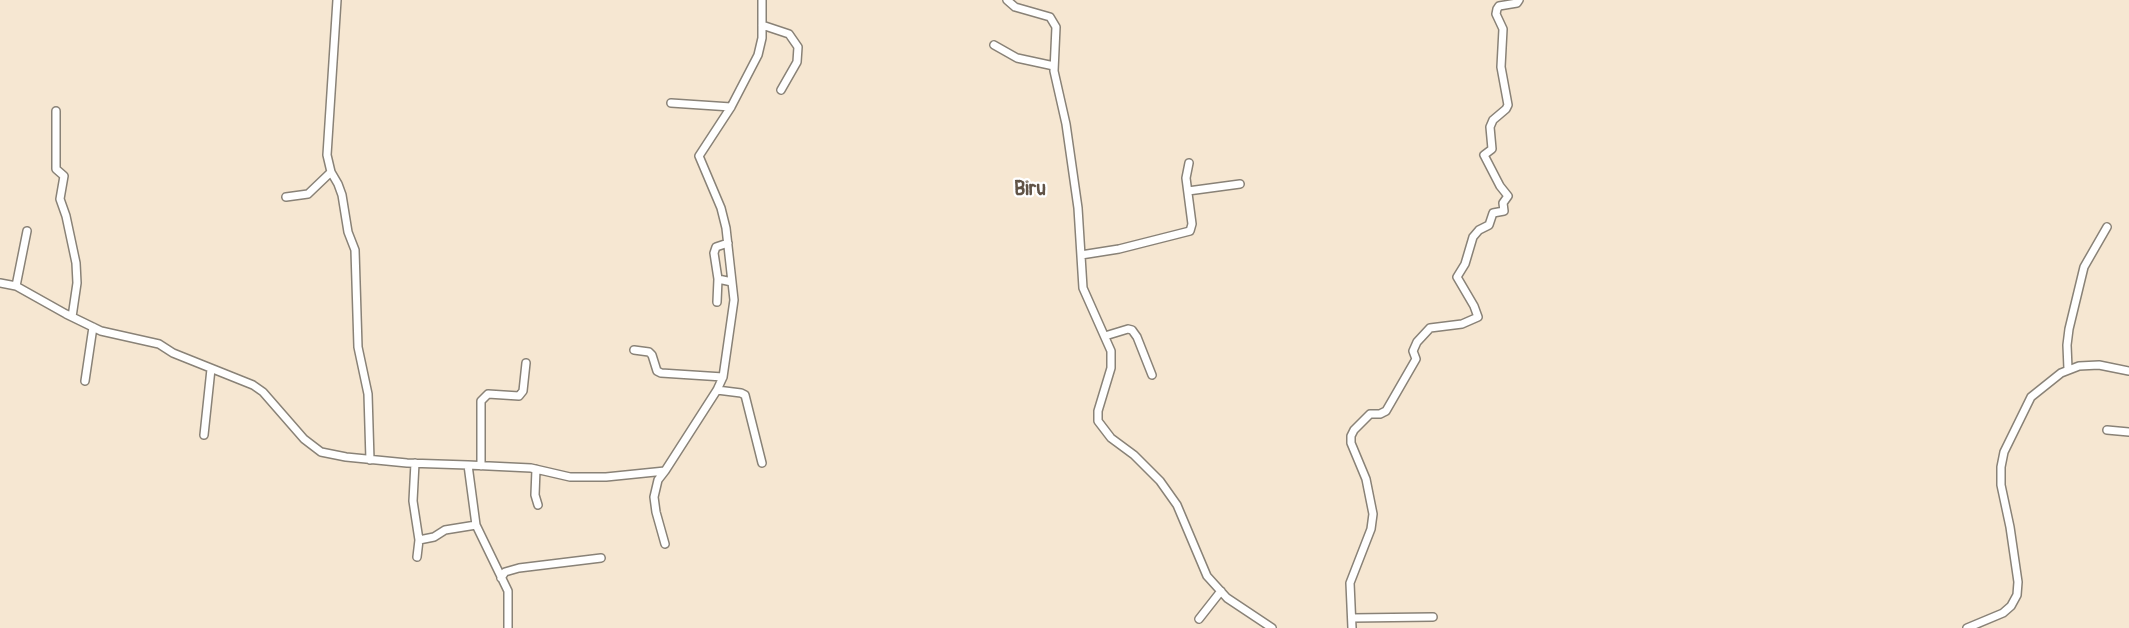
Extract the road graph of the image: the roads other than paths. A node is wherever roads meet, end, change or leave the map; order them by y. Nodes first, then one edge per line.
1 (337, 0) edge
2 (762, 0) edge
3 (1007, 0) edge
4 (1519, 0) edge
5 (762, 25) junction
6 (994, 45) dead end
7 (1054, 66) junction
8 (781, 90) dead end
9 (671, 103) dead end
10 (731, 107) junction
11 (56, 111) dead end
12 (1190, 163) dead end
13 (331, 172) junction
14 (1240, 184) dead end
15 (1188, 191) junction
16 (286, 197) dead end
17 (2107, 227) dead end
18 (27, 231) dead end
19 (728, 243) junction
20 (1081, 255) junction
21 (718, 279) junction
22 (732, 282) junction
23 (0, 283) edge
24 (16, 286) junction
25 (717, 302) dead end
26 (72, 317) junction
27 (93, 327) junction
28 (1104, 336) junction
29 (634, 350) dead end
30 (526, 363) dead end
31 (211, 369) junction
32 (2068, 369) junction
33 (2129, 371) edge
34 (1152, 375) dead end
35 (723, 376) junction
36 (85, 381) dead end
37 (717, 390) junction
38 (2107, 430) dead end
39 (2129, 432) edge
40 (204, 435) dead end
41 (370, 460) junction
42 (762, 463) dead end
43 (415, 464) junction
44 (468, 465) junction
45 (481, 466) junction
46 (536, 469) junction
47 (665, 471) junction
48 (538, 505) dead end
49 (476, 525) junction
50 (418, 540) junction
51 (665, 544) dead end
52 (417, 557) dead end
53 (601, 558) dead end
54 (501, 578) junction
55 (1221, 591) junction
56 (1433, 617) dead end
57 (1352, 618) junction
58 (1199, 619) dead end
59 (508, 628) edge
60 (1272, 628) edge
61 (1352, 628) edge
62 (1967, 628) edge

1 - 13 street
2 - 5 street
3 - 7 street
4 - 57 street
5 - 8 street
5 - 10 street
6 - 7 street
7 - 20 street
9 - 10 street
10 - 19 street
11 - 26 street
12 - 15 street
13 - 16 street
13 - 41 street
14 - 15 street
15 - 20 street
17 - 32 street
18 - 24 street
19 - 21 street
19 - 22 street
20 - 28 street
21 - 22 street
21 - 25 street
22 - 35 street
23 - 24 street
24 - 26 street
26 - 27 street
27 - 31 street
27 - 36 street
28 - 34 street
28 - 55 street
29 - 35 street
30 - 45 street
31 - 40 street
31 - 41 street
32 - 33 street
32 - 62 street
35 - 37 street
37 - 42 street
37 - 47 street
38 - 39 street
41 - 43 street
43 - 44 street
43 - 50 street
44 - 45 street
44 - 49 street
45 - 46 street
46 - 47 street
46 - 48 street
47 - 51 street
49 - 50 street
49 - 54 street
50 - 52 street
53 - 54 street
54 - 59 street
55 - 58 street
55 - 60 street
56 - 57 street
57 - 61 street

